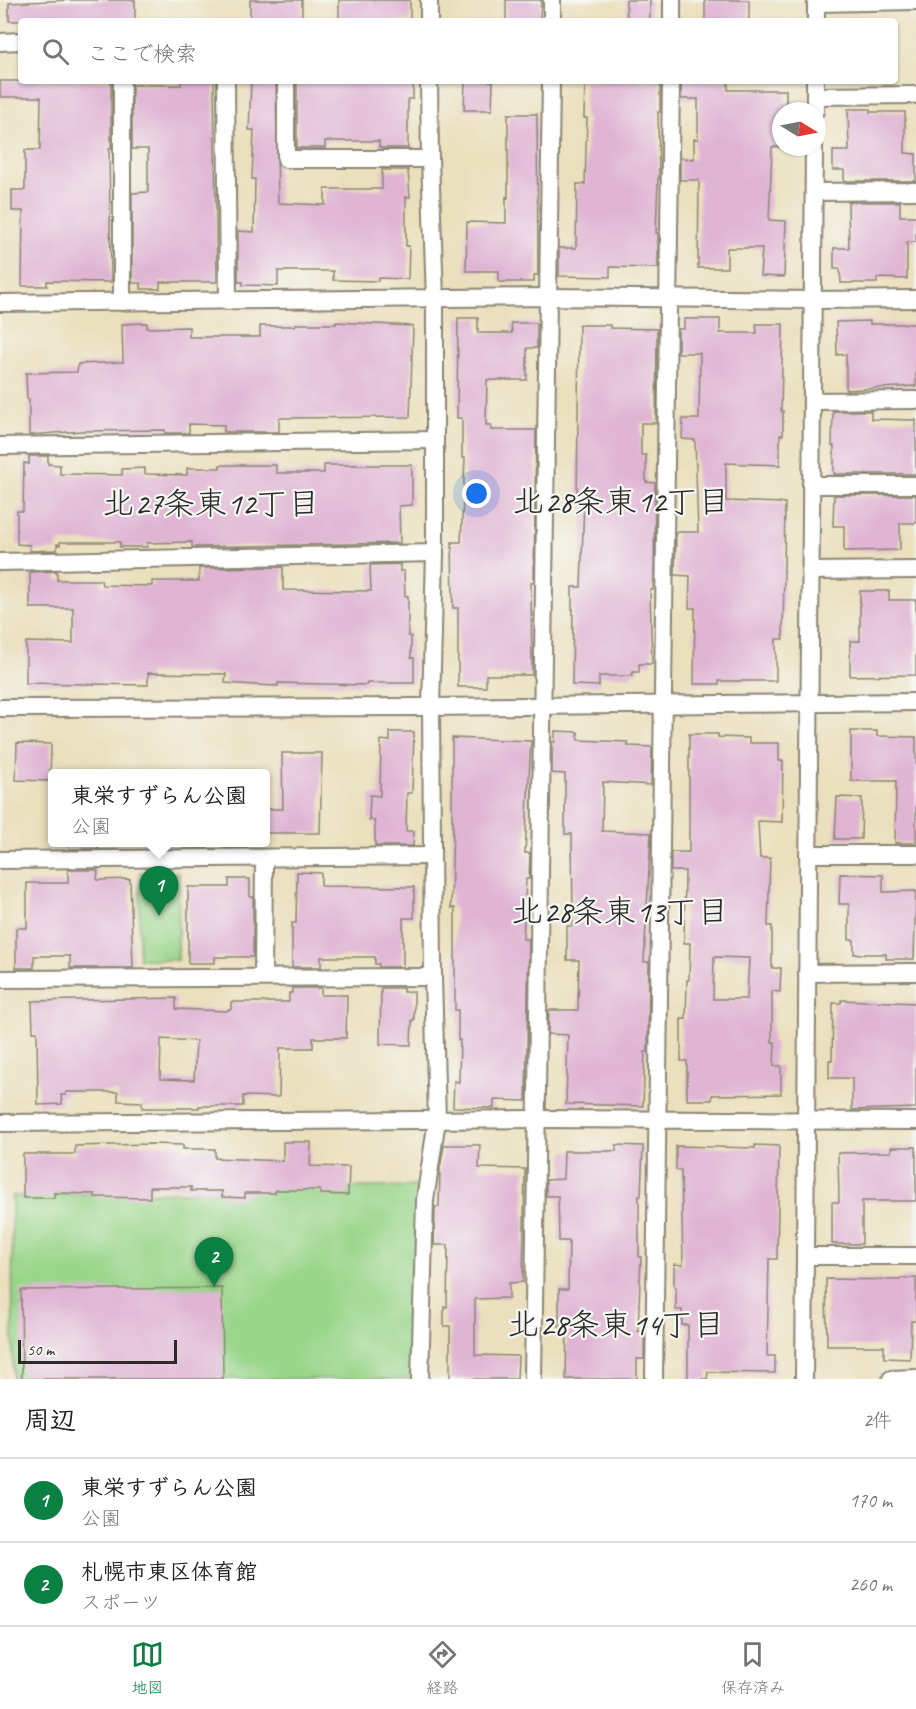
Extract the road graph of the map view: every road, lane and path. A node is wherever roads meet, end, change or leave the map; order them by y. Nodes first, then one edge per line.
1 (429, 0) edge
2 (552, 0) edge
3 (672, 0) edge
4 (816, 1) edge
5 (916, 1) edge
6 (429, 18) edge
7 (552, 18) edge
8 (672, 18) edge
9 (816, 18) edge
10 (18, 41) edge
11 (0, 42) edge
12 (122, 84) edge
13 (226, 84) edge
14 (286, 84) edge
15 (429, 84) edge
16 (551, 84) edge
17 (671, 84) edge
18 (916, 95) edge
19 (815, 96) edge
20 (814, 156) edge
21 (430, 159) junction
22 (916, 191) edge
23 (814, 192) junction
24 (548, 297) junction
25 (435, 298) junction
26 (916, 298) edge
27 (668, 299) junction
28 (812, 300) junction
29 (228, 301) junction
30 (122, 302) junction
31 (0, 303) edge
32 (916, 400) edge
33 (812, 401) junction
34 (435, 440) junction
35 (0, 446) edge
36 (811, 485) junction
37 (916, 485) edge
38 (435, 553) junction
39 (0, 562) edge
40 (916, 570) edge
41 (810, 571) junction
42 (809, 702) junction
43 (916, 702) edge
44 (663, 703) junction
45 (542, 705) junction
46 (431, 707) junction
47 (0, 708) edge
48 (808, 854) junction
49 (916, 854) edge
50 (432, 856) junction
51 (264, 858) junction
52 (0, 860) edge
53 (916, 972) edge
54 (807, 973) junction
55 (263, 977) junction
56 (433, 977) junction
57 (0, 979) edge
58 (536, 1119) junction
59 (657, 1119) junction
60 (436, 1120) junction
61 (806, 1120) junction
62 (916, 1121) edge
63 (0, 1123) edge
64 (805, 1256) junction
65 (916, 1256) edge
66 (916, 1378) edge
67 (420, 1379) edge
68 (533, 1379) edge
69 (654, 1379) edge
70 (804, 1379) edge
71 (891, 1379) edge

1 - 6 street
2 - 7 street
3 - 8 street
4 - 5 street
4 - 9 street
10 - 11 street
12 - 30 street
13 - 29 street
14 - 21 street
15 - 21 street
16 - 24 street
17 - 27 street
18 - 19 street
20 - 23 street
21 - 25 street
22 - 23 street
23 - 28 street
24 - 25 street
24 - 27 street
24 - 45 street
25 - 29 street
25 - 34 street
26 - 28 street
27 - 28 street
27 - 44 street
28 - 33 street
29 - 30 street
30 - 31 street
32 - 33 street
33 - 36 street
34 - 35 street
34 - 38 street
36 - 37 street
36 - 41 street
38 - 39 street
38 - 46 street
40 - 41 street
41 - 42 street
42 - 43 street
42 - 44 street
42 - 48 street
44 - 45 street
44 - 59 street
45 - 46 street
45 - 58 street
46 - 47 street
46 - 50 street
48 - 49 street
48 - 54 street
50 - 51 street
50 - 56 street
51 - 52 street
51 - 55 street
53 - 54 street
54 - 61 street
55 - 56 street
55 - 57 street
56 - 60 street
58 - 59 street
58 - 60 street
58 - 68 street
59 - 61 street
59 - 69 street
60 - 63 street
60 - 67 street
61 - 62 street
61 - 64 street
64 - 65 street
64 - 70 street
66 - 71 street

